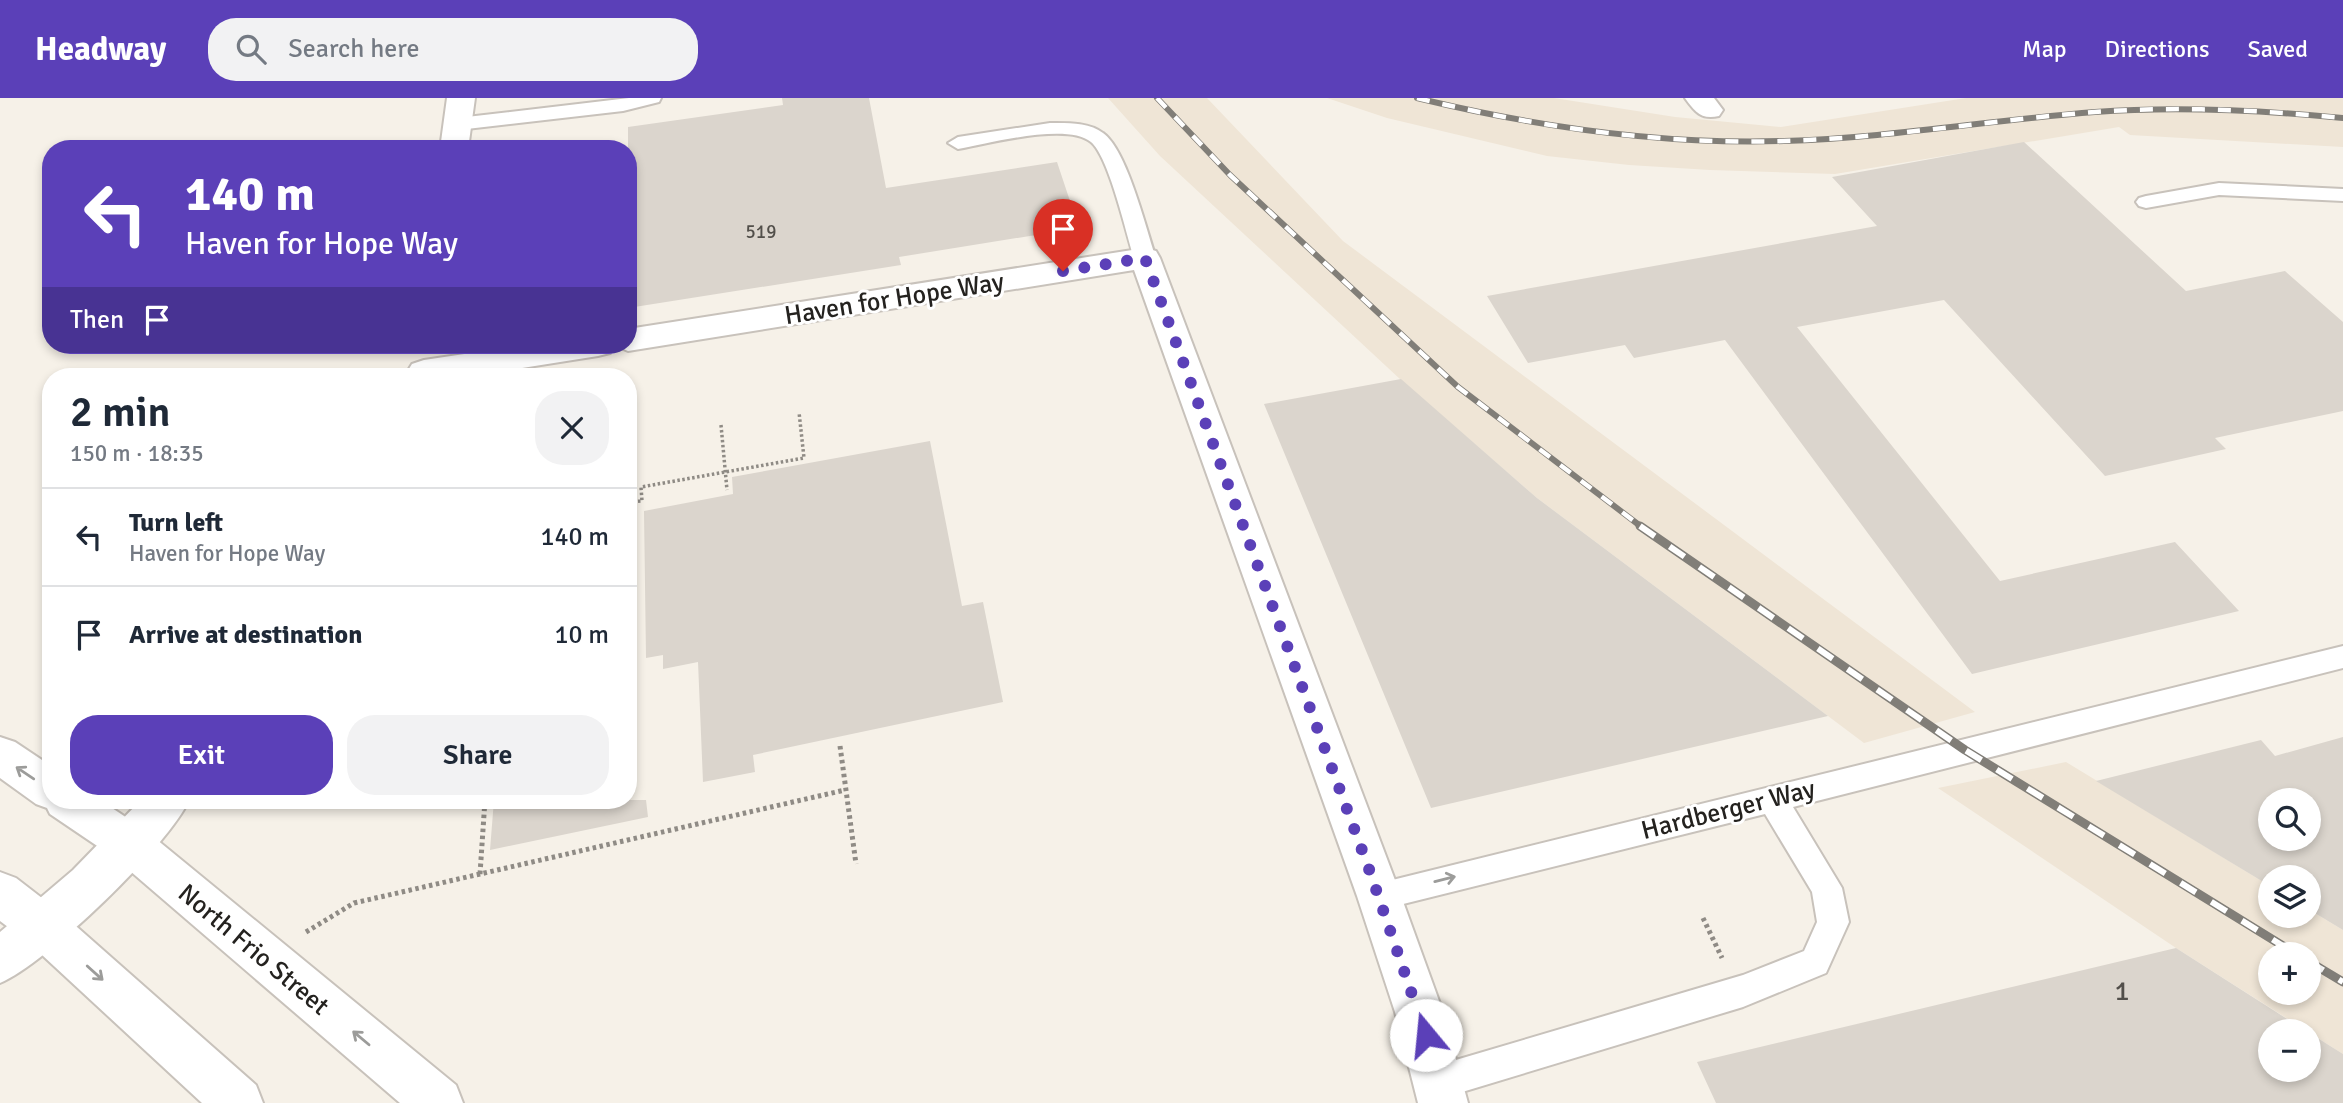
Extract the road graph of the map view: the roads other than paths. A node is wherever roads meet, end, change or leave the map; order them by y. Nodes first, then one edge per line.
1 (652, 98) edge
2 (458, 123) edge
3 (958, 143) dead end
4 (2343, 195) edge
5 (2146, 202) dead end
6 (1145, 258) junction
7 (637, 339) edge
8 (516, 354) edge
9 (425, 364) edge
10 (2343, 657) edge
11 (2078, 722) joint
12 (0, 755) edge
13 (42, 784) edge
14 (1771, 799) junction
15 (78, 809) edge
16 (160, 809) edge
17 (130, 844) junction
18 (0, 893) edge
19 (1379, 896) junction
20 (44, 927) junction
21 (0, 960) edge
22 (1441, 1092) edge
23 (238, 1103) edge
24 (438, 1103) edge

1 - 2 lane
3 - 6 lane
4 - 5 lane
6 - 7 street, Haven for Hope Way
6 - 19 street
8 - 9 street
10 - 11 lane
11 - 14 lane, Hardberger Way
13 -> 12 street
19 -> 14 lane, Hardberger Way
14 - 22 lane
15 - 17 street, North Frio Street
16 - 17 street
17 - 20 street
24 -> 17 street, North Frio Street
18 - 20 street
19 - 22 street
20 - 21 street
20 -> 23 street

